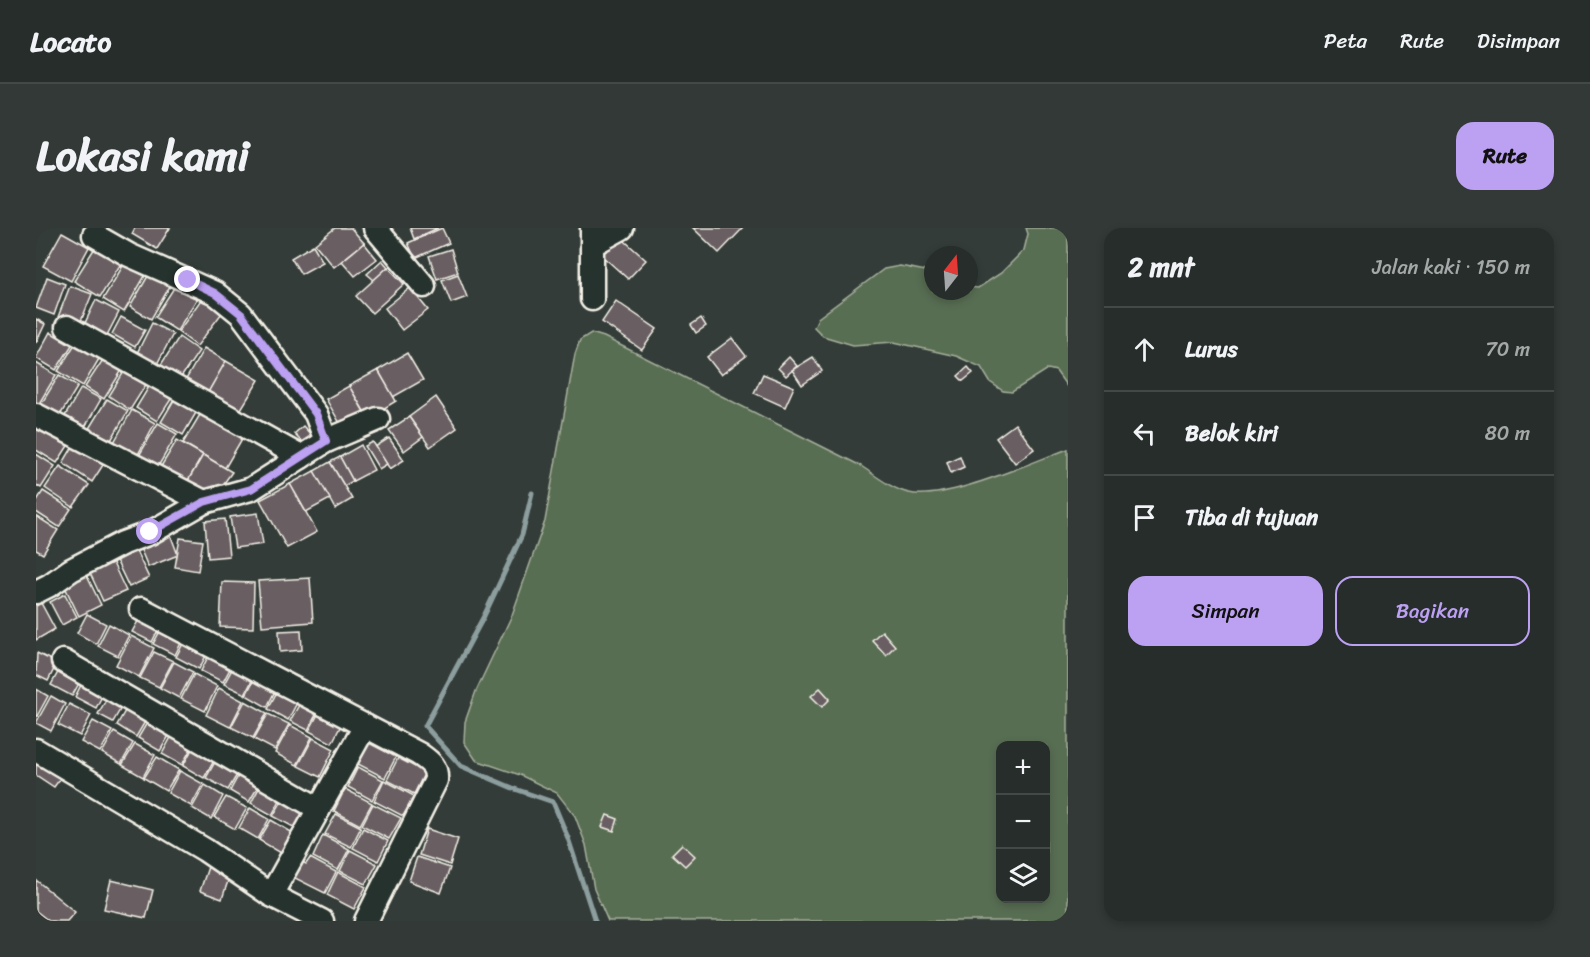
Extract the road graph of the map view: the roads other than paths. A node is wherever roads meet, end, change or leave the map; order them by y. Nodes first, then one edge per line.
1 (375, 228) edge
2 (622, 228) edge
3 (91, 230) edge
4 (593, 236) edge
5 (424, 286) dead end
6 (592, 299) dead end
7 (67, 327) dead end
8 (36, 415) edge
9 (378, 419) dead end
10 (326, 441) junction
11 (301, 457) junction
12 (204, 502) junction
13 (36, 592) edge
14 (141, 609) dead end
15 (63, 661) dead end
16 (365, 726) junction
17 (36, 750) edge
18 (319, 809) junction
19 (271, 895) junction
20 (322, 921) edge
21 (366, 921) edge

1 - 5 street
2 - 4 street
3 - 10 street
4 - 6 street
7 - 11 street
8 - 12 street
9 - 10 street
10 - 11 street
11 - 12 street
12 - 13 street
14 - 16 street
15 - 18 street
16 - 18 street
16 - 21 street
17 - 19 street
18 - 19 street
19 - 20 street

